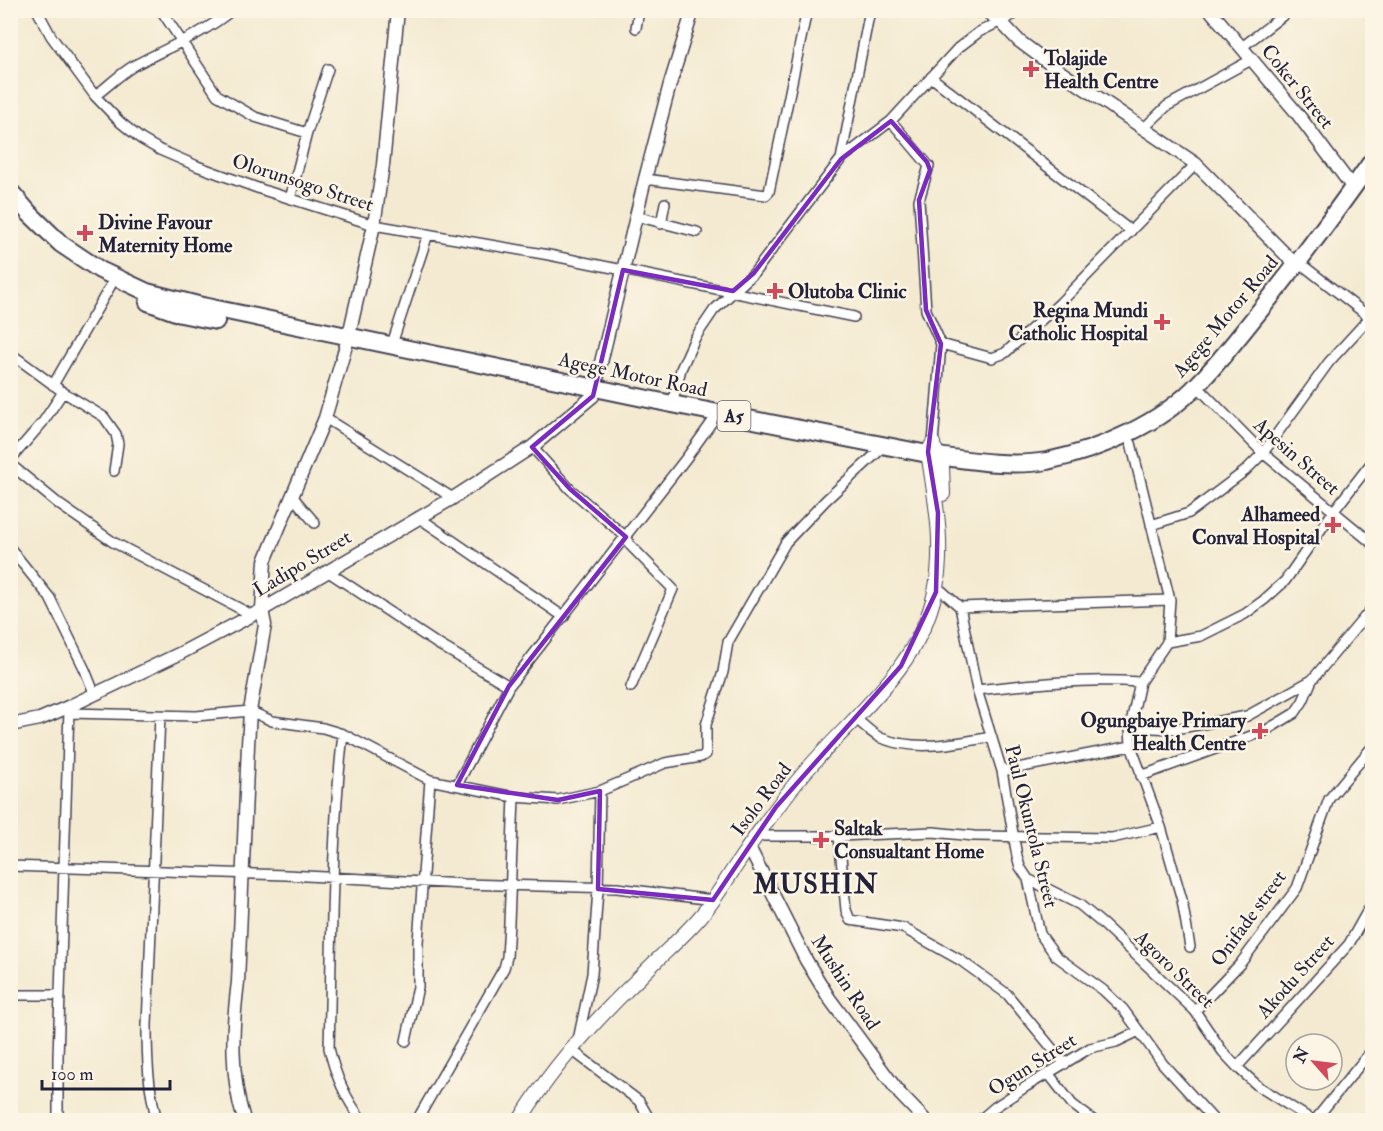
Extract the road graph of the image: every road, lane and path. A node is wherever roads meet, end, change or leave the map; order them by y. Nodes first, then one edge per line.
1 (37, 10) edge
2 (160, 10) edge
3 (232, 10) edge
4 (398, 10) edge
5 (639, 10) edge
6 (693, 10) edge
7 (807, 10) edge
8 (870, 10) edge
9 (985, 10) edge
10 (1023, 10) edge
11 (1210, 10) edge
12 (1290, 10) edge
13 (1001, 22) junction
14 (636, 28) dead end
15 (182, 43) junction
16 (1242, 47) junction
17 (1251, 60) junction
18 (328, 69) dead end
19 (931, 77) junction
20 (95, 96) junction
21 (891, 121) junction
22 (1144, 128) junction
23 (307, 133) junction
24 (841, 159) junction
25 (1372, 161) edge
26 (1196, 164) junction
27 (645, 179) junction
28 (1372, 179) edge
29 (10, 191) edge
30 (1357, 192) junction
31 (290, 199) junction
32 (665, 203) dead end
33 (10, 208) edge
34 (636, 216) junction
35 (661, 224) junction
36 (374, 225) junction
37 (1131, 231) junction
38 (697, 232) dead end
39 (428, 234) junction
40 (1300, 266) junction
41 (623, 270) junction
42 (111, 285) junction
43 (733, 291) junction
44 (1372, 317) edge
45 (854, 318) dead end
46 (347, 341) junction
47 (392, 344) junction
48 (942, 344) junction
49 (10, 353) edge
50 (53, 385) junction
51 (1203, 391) junction
52 (63, 392) junction
53 (595, 392) junction
54 (672, 404) junction
55 (325, 418) junction
56 (712, 422) junction
57 (1131, 443) junction
58 (532, 447) junction
59 (878, 452) junction
60 (1263, 453) junction
61 (934, 456) junction
62 (10, 462) edge
63 (1372, 462) edge
64 (114, 471) dead end
65 (292, 496) junction
66 (453, 498) junction
67 (1333, 512) junction
68 (418, 517) junction
69 (315, 523) dead end
70 (1151, 525) junction
71 (626, 537) junction
72 (1372, 543) edge
73 (10, 548) edge
74 (327, 571) junction
75 (942, 591) junction
76 (1170, 600) junction
77 (960, 607) junction
78 (1372, 608) edge
79 (257, 612) junction
80 (564, 617) junction
81 (1167, 642) junction
82 (1312, 680) junction
83 (1140, 682) junction
84 (509, 686) junction
85 (631, 687) dead end
86 (977, 690) junction
87 (95, 694) junction
88 (69, 710) junction
89 (250, 711) junction
90 (160, 716) junction
91 (1247, 716) junction
92 (12, 721) edge
93 (862, 724) junction
94 (1131, 727) junction
95 (343, 734) junction
96 (1252, 736) junction
97 (992, 737) junction
98 (1131, 746) junction
99 (1372, 749) edge
100 (1002, 771) junction
101 (1141, 776) junction
102 (430, 780) junction
103 (457, 785) junction
104 (600, 790) junction
105 (514, 797) junction
106 (1161, 827) junction
107 (764, 836) junction
108 (839, 836) junction
109 (1014, 836) junction
110 (752, 853) junction
111 (10, 866) edge
112 (64, 869) junction
113 (155, 872) junction
114 (243, 874) junction
115 (334, 878) junction
116 (1028, 879) junction
117 (423, 881) junction
118 (511, 884) junction
119 (598, 889) junction
120 (713, 900) junction
121 (1372, 903) edge
122 (1190, 947) dead end
123 (10, 995) edge
124 (60, 995) junction
125 (1195, 1011) junction
126 (1139, 1032) junction
127 (406, 1041) dead end
128 (578, 1048) junction
129 (1372, 1050) edge
130 (1065, 1064) junction
131 (1237, 1067) junction
132 (1048, 1073) junction
133 (58, 1120) edge
134 (157, 1120) edge
135 (244, 1120) edge
136 (362, 1120) edge
137 (417, 1120) edge
138 (520, 1120) edge
139 (530, 1120) edge
140 (650, 1120) edge
141 (925, 1120) edge
142 (980, 1120) edge
143 (1093, 1120) edge
144 (1214, 1120) edge
145 (1314, 1120) edge

1 - 20 street, Olorunsogo Street
2 - 15 street
3 - 15 street
4 - 36 street
5 - 14 street
6 - 27 street
7 - 27 street
8 - 24 street
9 - 13 street
10 - 13 street
11 - 16 street, Coker Street
12 - 16 street
13 - 19 street
13 - 22 street
15 - 20 street
15 - 23 street
16 - 17 street, Coker Street
17 - 22 street
17 - 30 street, Coker Street
18 - 23 street
19 - 21 street
19 - 37 street
20 - 31 street, Olorunsogo Street
21 - 24 street
21 - 48 street
22 - 26 street
23 - 31 street
24 - 43 street
25 - 30 highway, Agege Motor Road / A5
26 - 37 street
26 - 40 street
27 - 34 street
28 - 30 highway, Agege Motor Road / A5
29 - 46 highway, Agege Motor Road / A5
30 - 40 highway, Agege Motor Road / A5
31 - 36 street, Olorunsogo Street
32 - 35 street
33 - 42 highway, Agege Motor Road / A5
34 - 35 street
34 - 41 street
35 - 38 street
36 - 39 street, Olorunsogo Street
36 - 46 street
37 - 48 street
39 - 41 street, Olorunsogo Street
39 - 47 street
40 - 44 street
40 - 51 highway, Agege Motor Road / A5
40 - 61 highway, Agege Motor Road / A5
41 - 43 street, Olorunsogo Street
41 - 53 street
42 - 46 highway, Agege Motor Road / A5
42 - 50 street
43 - 45 street, Olorunsogo Street
43 - 54 street
44 - 60 street
46 - 47 highway, Agege Motor Road / A5
46 - 53 highway, Agege Motor Road / A5
46 - 55 street
47 - 53 highway, Agege Motor Road / A5
48 - 61 street
49 - 50 street
50 - 52 street
51 - 57 highway, Agege Motor Road / A5
51 - 60 street, Apesin Street
52 - 62 street
52 - 64 street
53 - 54 highway, Agege Motor Road / A5
53 - 56 highway, Agege Motor Road / A5
53 - 58 street, Ladipo Street
54 - 61 highway, Agege Motor Road / A5
55 - 65 street
55 - 66 street
56 - 59 highway, Agege Motor Road / A5
56 - 71 street
57 - 61 highway, Agege Motor Road / A5
57 - 70 street
58 - 66 street, Ladipo Street
58 - 71 street
59 - 61 highway, Agege Motor Road / A5
59 - 104 street
60 - 67 street, Apesin Street
60 - 70 street
61 - 75 main road, Isolo Road
61 - 120 main road, Isolo Road
62 - 79 street
63 - 67 street
65 - 69 street
65 - 79 street
66 - 68 street, Ladipo Street
67 - 72 street, Apesin Street
67 - 81 street
68 - 74 street, Ladipo Street
68 - 80 street
70 - 76 street
71 - 80 street
71 - 85 street
73 - 87 street
74 - 79 street, Ladipo Street
74 - 84 street
75 - 77 street
75 - 93 main road, Isolo Road
76 - 77 street
76 - 81 street
77 - 86 street, Paul Okuntola Street
78 - 82 street
79 - 87 street, Ladipo Street
79 - 89 street
80 - 84 street
81 - 83 street
82 - 91 street
82 - 96 street
83 - 86 street
83 - 94 street
84 - 103 street
86 - 97 street, Paul Okuntola Street
87 - 88 street, Ladipo Street
88 - 90 street
88 - 92 street, Ladipo Street
88 - 112 street
89 - 90 street
89 - 95 street
89 - 114 street
90 - 113 street
91 - 94 street
91 - 96 street
93 - 97 street
93 - 107 main road, Isolo Road
94 - 98 street
95 - 102 street
95 - 115 street
96 - 101 street
97 - 100 street, Paul Okuntola Street
98 - 100 street
98 - 101 street
99 - 125 street, Onifade street
100 - 109 street, Paul Okuntola Street
101 - 106 street
102 - 103 street
102 - 117 street
103 - 105 street
104 - 105 street
104 - 119 street
105 - 118 street
106 - 109 street
106 - 122 street
107 - 108 street
107 - 110 main road, Isolo Road
108 - 109 street
108 - 130 street
109 - 116 street, Paul Okuntola Street
110 - 128 main road, Isolo Road
110 - 141 street, Mushin Road
111 - 112 street
112 - 113 street
112 - 124 street
113 - 114 street
113 - 134 street
114 - 115 street
114 - 135 street
115 - 117 street
115 - 136 street
116 - 125 street, Agoro Street
116 - 126 street, Paul Okuntola Street
117 - 118 street
117 - 127 street
118 - 119 street
118 - 137 street
119 - 120 street
119 - 128 street
120 - 128 main road, Isolo Road
121 - 131 street, Akodu Street
123 - 124 street
124 - 133 street
125 - 131 street, Agoro Street
126 - 130 street, Ogun Street
126 - 144 street, Paul Okuntola Street
128 - 138 main road, Isolo Road
128 - 139 main road, Isolo Road
128 - 140 street
129 - 145 street
130 - 132 street, Ogun Street
131 - 145 street, Agoro Street
132 - 142 street, Ogun Street
132 - 143 street

